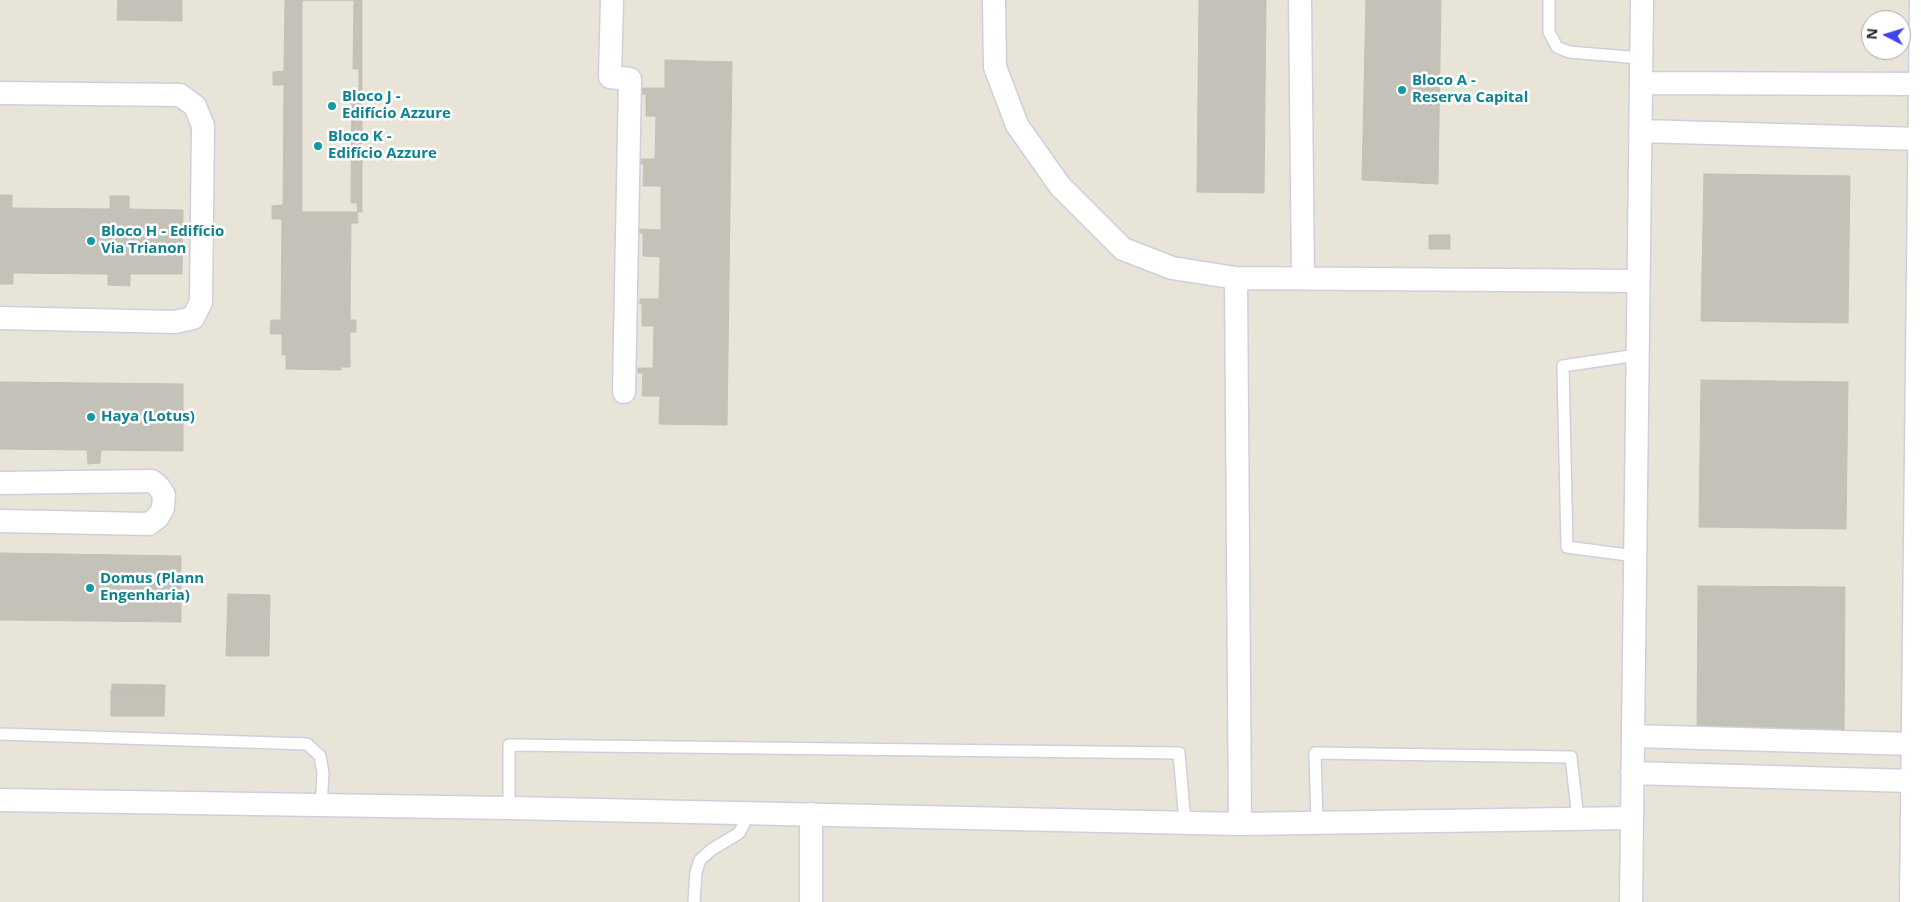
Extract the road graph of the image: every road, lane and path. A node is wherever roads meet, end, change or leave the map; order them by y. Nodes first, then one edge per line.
1 (612, 0) edge
2 (994, 0) edge
3 (1300, 0) edge
4 (1550, 0) edge
5 (1642, 0) edge
6 (1921, 0) edge
7 (1641, 58) junction
8 (1641, 83) junction
9 (1920, 84) junction
10 (0, 93) edge
11 (1640, 131) junction
12 (1919, 138) junction
13 (1236, 278) junction
14 (1303, 278) junction
15 (1638, 281) junction
16 (1919, 306) edge
17 (0, 318) edge
18 (1637, 355) junction
19 (624, 392) dead end
20 (1919, 416) edge
21 (0, 483) edge
22 (0, 521) edge
23 (1635, 556) junction
24 (0, 734) edge
25 (1633, 736) junction
26 (1913, 744) junction
27 (1632, 773) junction
28 (1912, 781) junction
29 (0, 800) edge
30 (322, 806) junction
31 (509, 808) junction
32 (744, 813) junction
33 (811, 814) junction
34 (1632, 818) junction
35 (1578, 819) junction
36 (1916, 820) edge
37 (1185, 822) junction
38 (1317, 822) junction
39 (1240, 824) junction
40 (694, 902) edge
41 (811, 902) edge
42 (1631, 902) edge
43 (1911, 902) edge

1 - 19 street
2 - 13 street
3 - 14 street
4 - 7 lane
5 - 7 street
6 - 9 street
7 - 8 street
8 - 9 street
8 - 11 street
9 - 12 street
10 - 17 street
11 - 12 street
11 - 15 street
12 - 16 street
13 - 14 street
13 - 39 street
14 - 15 street
15 - 18 street
16 - 20 street
18 - 23 street
18 - 23 lane
20 - 26 street
21 - 22 street
23 - 25 street
24 - 30 lane
25 - 26 street
25 - 27 street
26 - 28 street
27 - 28 street
27 - 34 street
28 - 36 street
29 - 30 street
30 - 31 street
31 - 32 street
31 - 37 lane
32 - 33 street
32 - 40 lane
33 - 37 street
33 - 41 street
34 - 35 street
34 - 42 street
35 - 38 street
35 - 38 lane
36 - 43 street
37 - 39 street
38 - 39 street

